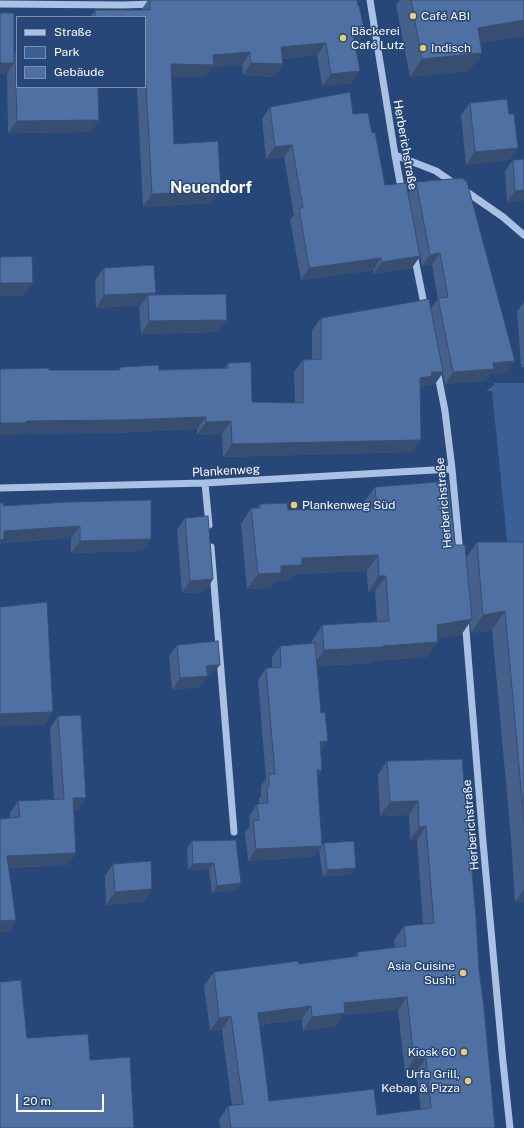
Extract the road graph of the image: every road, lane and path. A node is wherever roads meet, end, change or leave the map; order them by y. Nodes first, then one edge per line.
1 (370, 0) edge
2 (161, 3) edge
3 (0, 4) edge
4 (394, 155) junction
5 (404, 202) edge
6 (524, 235) edge
7 (413, 248) edge
8 (427, 318) edge
9 (436, 365) edge
10 (452, 469) junction
11 (205, 483) junction
12 (0, 488) edge
13 (209, 531) edge
14 (210, 539) edge
15 (460, 563) edge
16 (464, 610) edge
17 (234, 832) dead end
18 (510, 1128) edge

1 - 4 street, Herberichstraße
2 - 3 street
4 - 5 street, Herberichstraße
4 - 6 street
7 - 8 street
9 - 10 street, Herberichstraße
10 - 11 street, Plankenweg
10 - 15 street, Herberichstraße
11 - 12 street, Plankenweg
11 - 13 street
14 - 17 street
16 - 18 street, Herberichstraße

